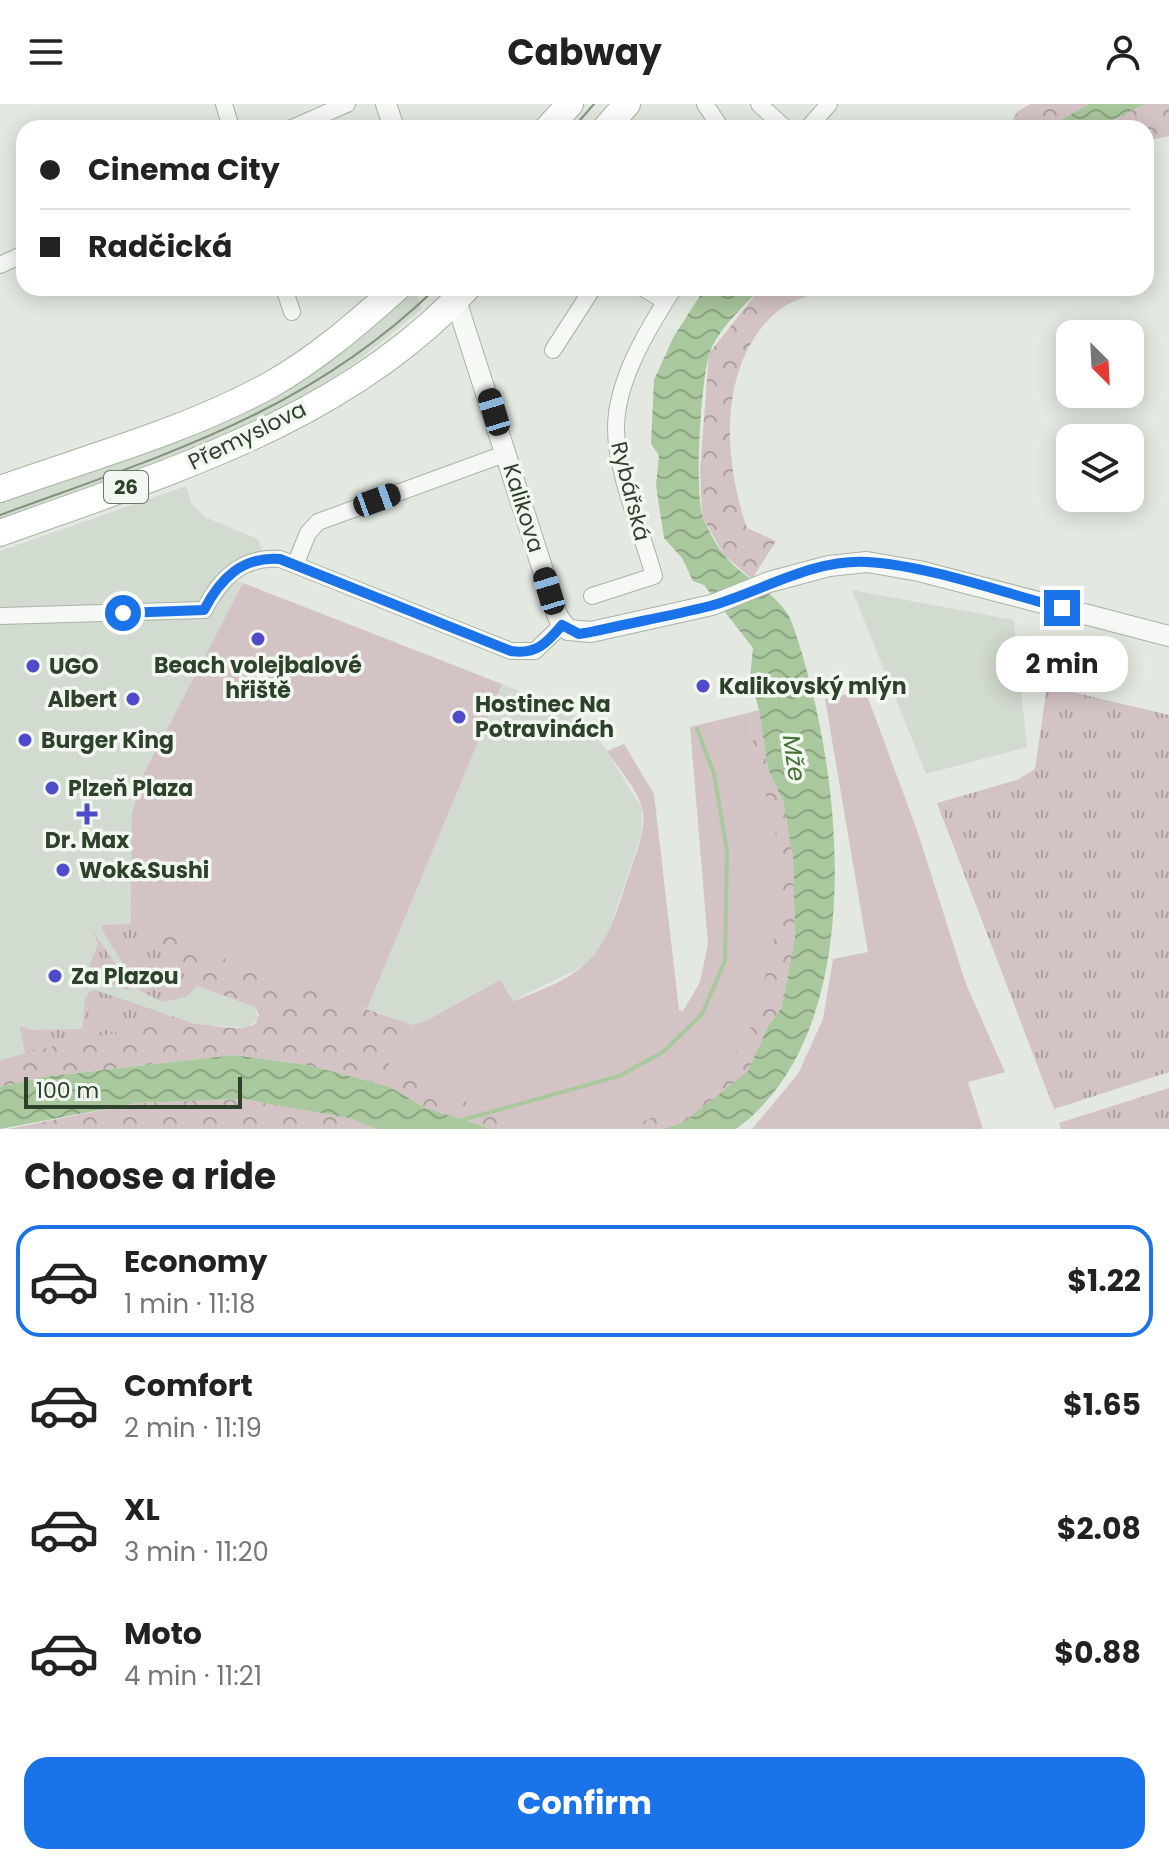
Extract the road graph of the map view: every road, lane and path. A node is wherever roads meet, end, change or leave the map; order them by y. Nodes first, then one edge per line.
1 (347, 104) edge
2 (570, 104) edge
3 (627, 104) edge
4 (759, 104) edge
5 (829, 104) edge
6 (310, 120) edge
7 (555, 120) edge
8 (613, 120) edge
9 (776, 120) edge
10 (815, 120) edge
11 (287, 296) edge
12 (388, 296) edge
13 (453, 296) edge
14 (459, 296) edge
15 (588, 296) edge
16 (669, 296) edge
17 (292, 312) dead end
18 (553, 350) dead end
19 (507, 453) junction
20 (0, 489) edge
21 (0, 533) edge
22 (295, 565) junction
23 (592, 596) dead end
24 (0, 616) edge
25 (562, 625) junction
26 (1169, 636) edge

1 - 6 street
2 - 7 main road
3 - 8 main road
4 - 9 street
5 - 10 street
11 - 17 street
12 - 20 main road, Přemyslova / 26
13 - 21 main road, Přemyslova / 26
14 - 19 street, Kalikova
15 - 18 street
16 - 23 street, Rybářská
19 - 22 street
19 - 25 street, Kalikova
22 - 24 street
22 - 25 street
25 - 26 street

